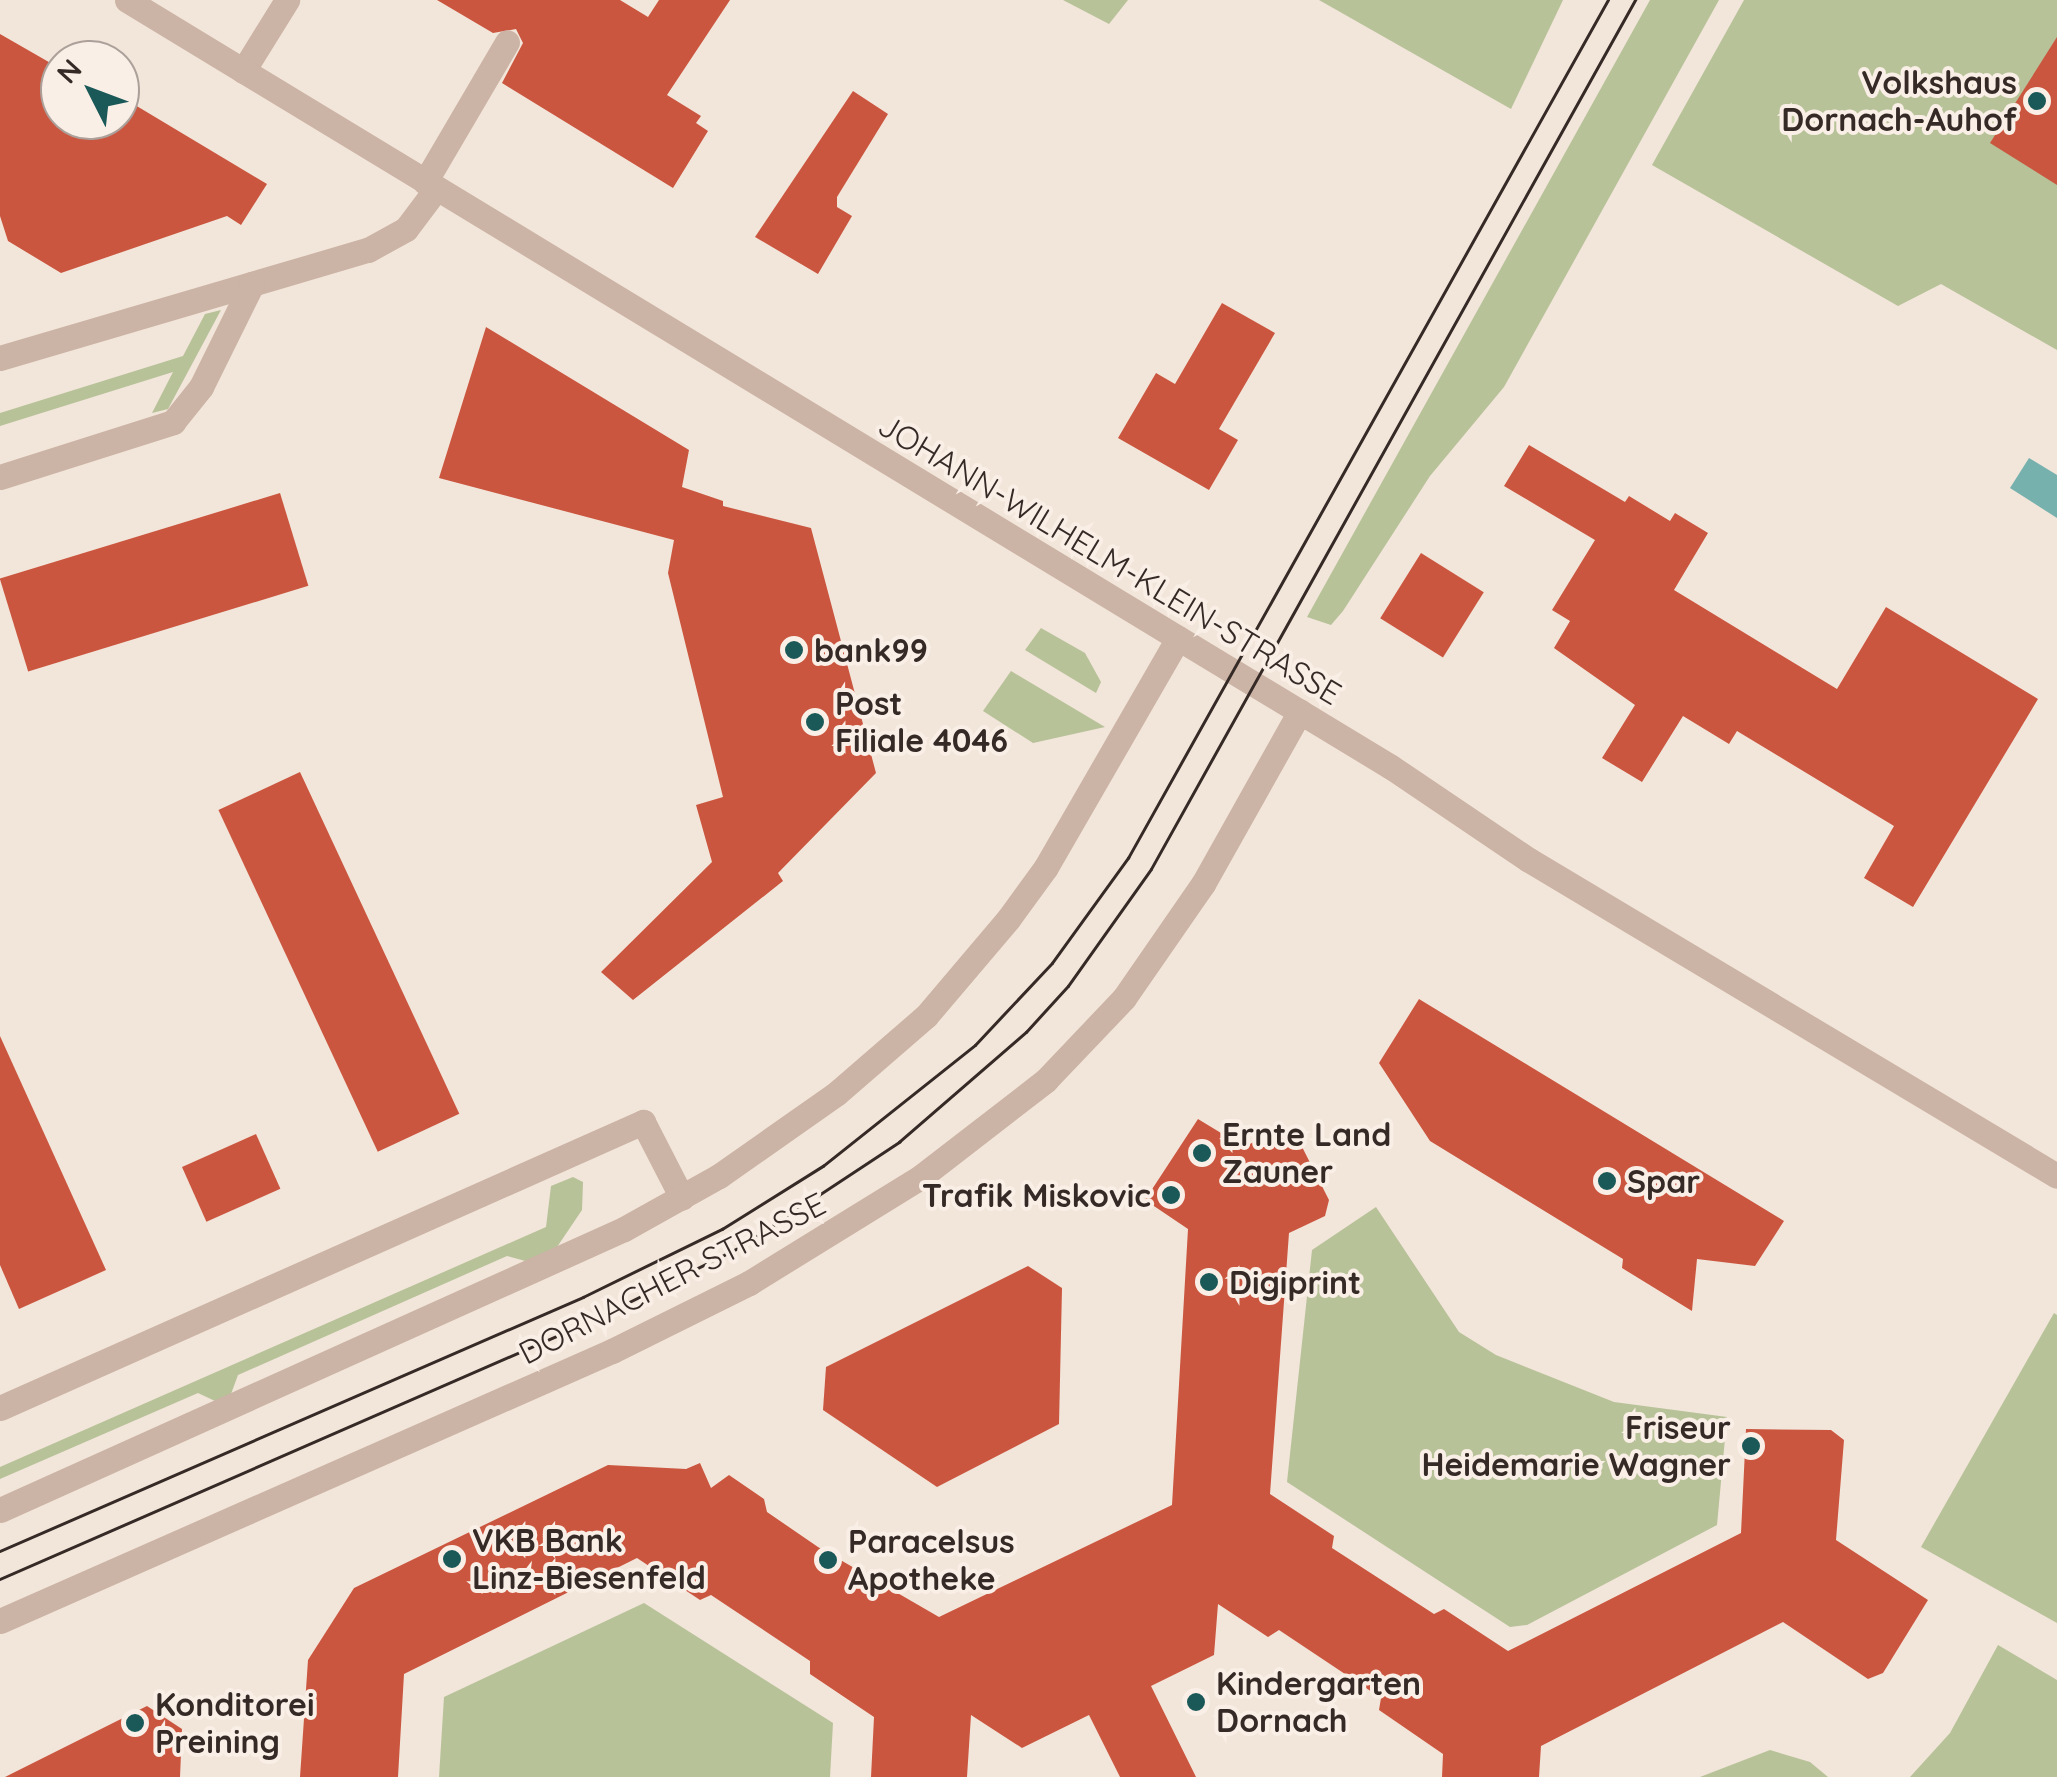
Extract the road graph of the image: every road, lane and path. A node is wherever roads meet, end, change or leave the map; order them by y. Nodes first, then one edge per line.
1 (127, 0) edge
2 (288, 0) edge
3 (508, 42) dead end
4 (243, 71) junction
5 (430, 186) junction
6 (252, 284) junction
7 (0, 358) edge
8 (0, 476) edge
9 (1178, 638) junction
10 (1300, 712) junction
11 (2057, 1176) edge
12 (682, 1198) junction
13 (0, 1408) edge
14 (0, 1510) edge
15 (0, 1621) edge

1 - 4 street, JOHANN-WILHELM-KLEIN-STRASSE
2 - 4 street
3 - 5 street
4 - 5 street, JOHANN-WILHELM-KLEIN-STRASSE
5 - 6 street
5 - 9 street, JOHANN-WILHELM-KLEIN-STRASSE
6 - 7 street
6 - 8 street
9 - 10 street, JOHANN-WILHELM-KLEIN-STRASSE
9 - 12 street, DORNACHER STRASSE
10 - 11 street, JOHANN-WILHELM-KLEIN-STRASSE
10 - 15 street, DORNACHER STRASSE
12 - 13 street, DORNACHER STRASSE
12 - 14 street, DORNACHER STRASSE

